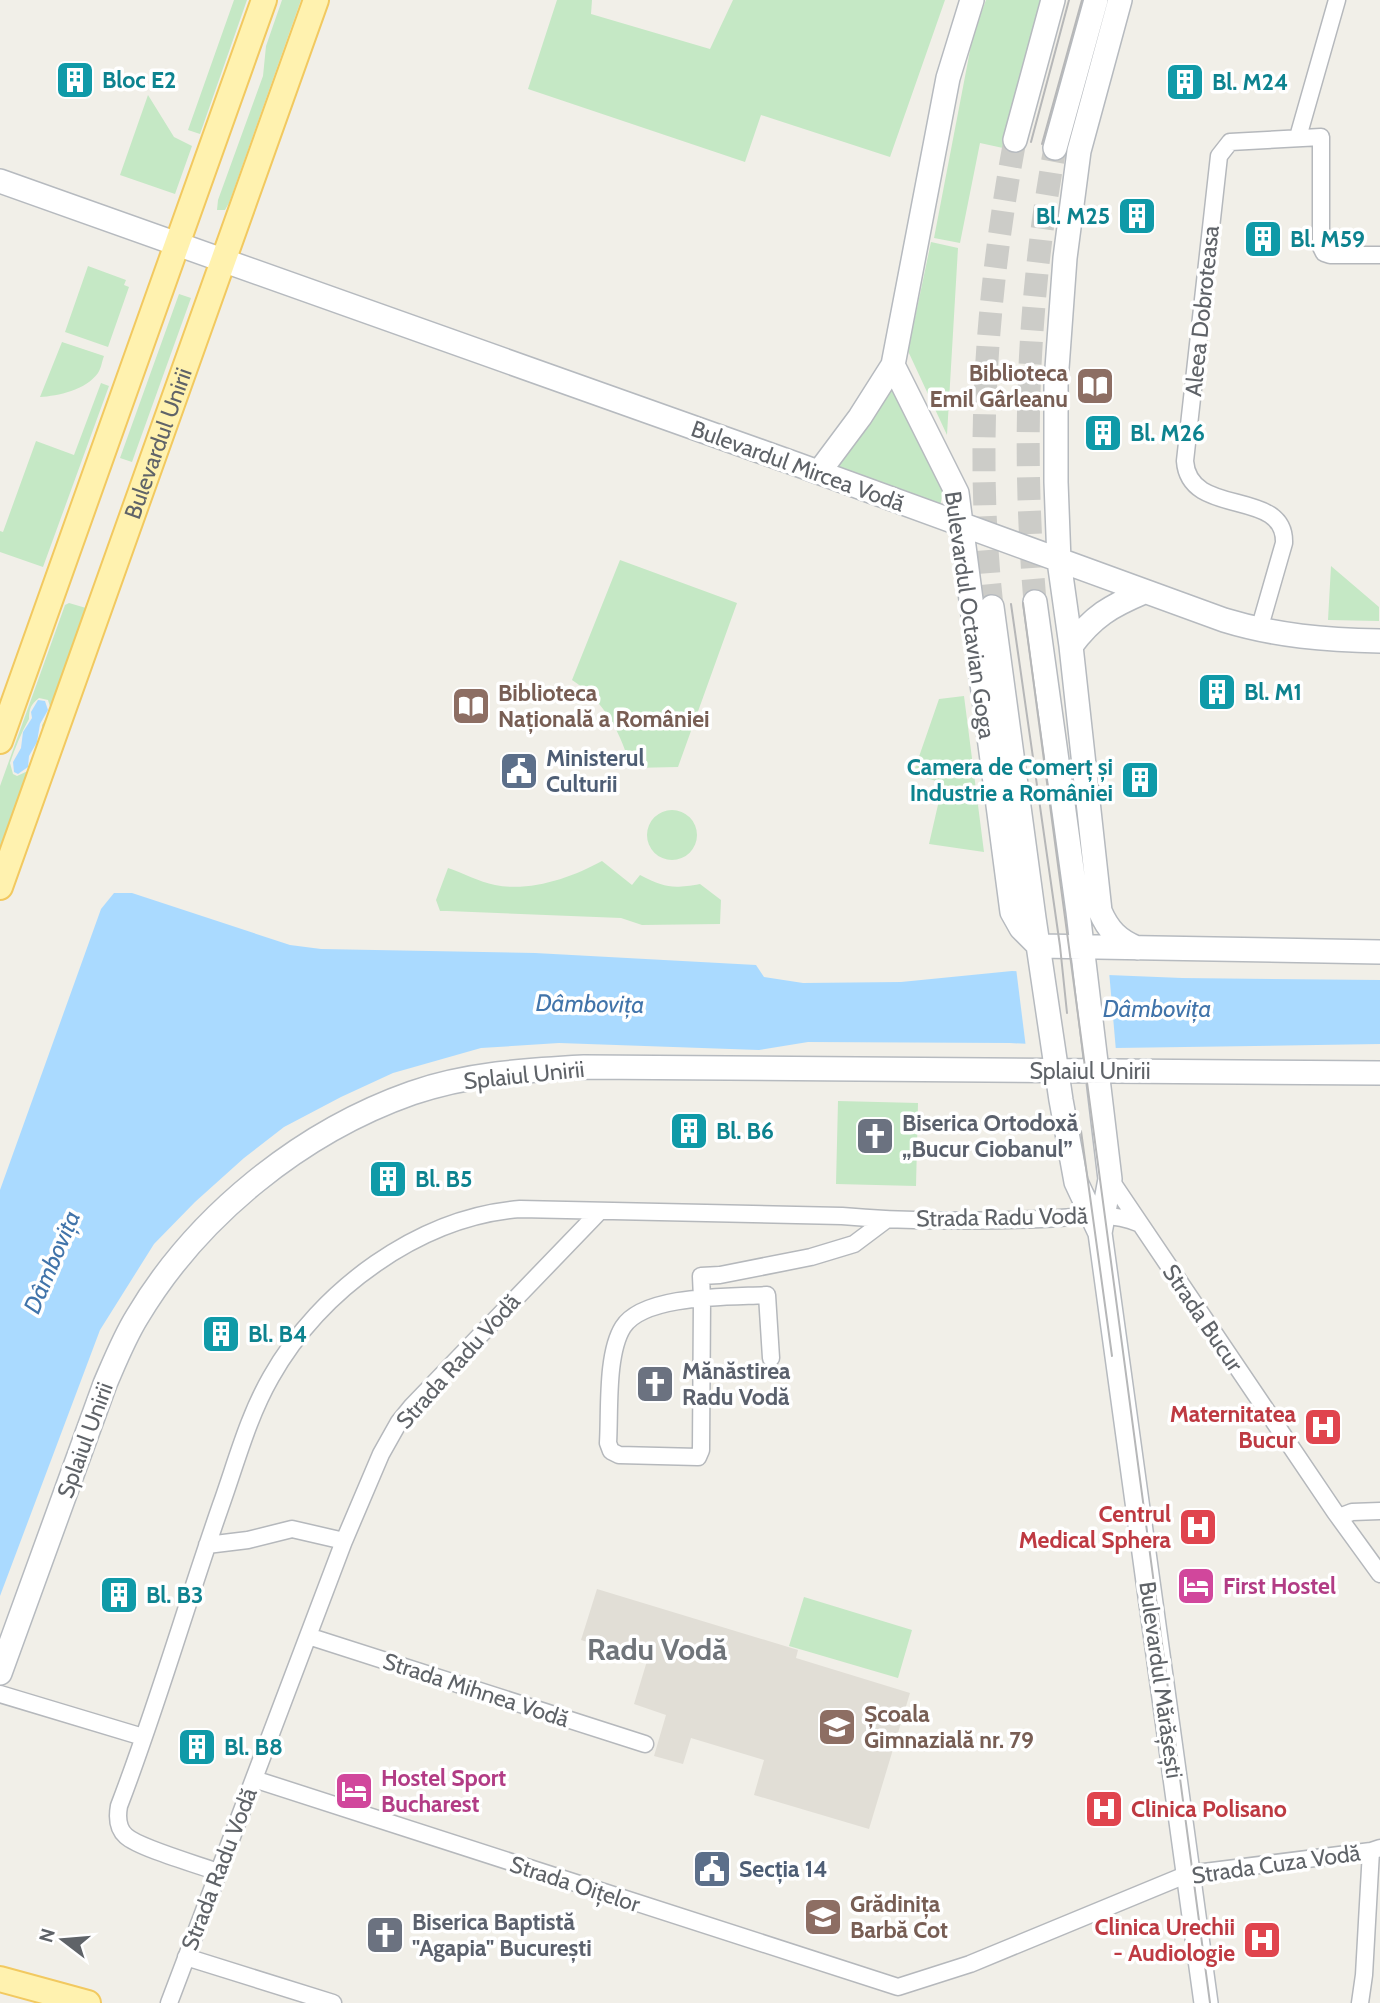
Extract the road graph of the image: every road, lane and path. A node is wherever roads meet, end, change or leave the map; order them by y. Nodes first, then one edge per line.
1 (264, 0) edge
2 (316, 0) edge
3 (972, 0) edge
4 (1053, 0) edge
5 (1096, 0) edge
6 (1120, 0) edge
7 (1337, 0) edge
8 (1298, 137) junction
9 (1015, 140) tunnel mouth
10 (1055, 148) tunnel mouth
11 (0, 181) edge
12 (176, 245) junction
13 (1380, 255) edge
14 (222, 261) junction
15 (893, 365) junction
16 (819, 472) junction
17 (961, 525) junction
18 (1059, 561) junction
19 (1144, 592) junction
20 (1035, 602) tunnel mouth
21 (992, 607) tunnel mouth
22 (1259, 630) junction
23 (1380, 641) edge
24 (1071, 646) junction
25 (0, 741) edge
26 (0, 887) edge
27 (1100, 911) junction
28 (1137, 948) junction
29 (1380, 953) edge
30 (1041, 956) junction
31 (1084, 958) junction
32 (1056, 1062) junction
33 (1097, 1062) junction
34 (1380, 1073) edge
35 (1110, 1179) junction
36 (600, 1211) junction
37 (886, 1220) junction
38 (1098, 1221) junction
39 (1138, 1223) junction
40 (702, 1299) junction
41 (771, 1358) dead end
42 (1380, 1511) edge
43 (1339, 1517) junction
44 (344, 1541) junction
45 (207, 1545) junction
46 (1380, 1574) edge
47 (308, 1636) junction
48 (0, 1673) edge
49 (0, 1694) edge
50 (143, 1737) junction
51 (645, 1744) dead end
52 (254, 1779) junction
53 (1375, 1850) edge
54 (218, 1872) junction
55 (1188, 1874) junction
56 (186, 1957) junction
57 (0, 1979) edge
58 (898, 1987) joint
59 (79, 2002) edge
60 (169, 2003) edge
61 (333, 2003) edge
62 (1206, 2003) edge
63 (1360, 2003) edge

1 - 12 main road, Bulevardul Unirii
2 - 14 main road, Bulevardul Unirii
3 - 15 main road
4 - 9 main road
5 - 10 main road
6 - 18 main road
7 - 8 street
8 - 13 street
8 - 22 street, Aleea Dobroteasa
11 - 12 main road
12 - 14 main road, Bulevardul Mircea Vodă
12 - 25 main road, Bulevardul Unirii
14 - 16 main road, Bulevardul Mircea Vodă
14 - 26 main road, Bulevardul Unirii
15 - 16 main road
15 - 17 main road, Bulevardul Octavian Goga
16 - 17 main road, Bulevardul Mircea Vodă
17 - 18 main road, Bulevardul Mircea Vodă
17 - 30 main road, Bulevardul Octavian Goga
18 - 19 main road, Bulevardul Mircea Vodă
18 - 24 main road
19 - 22 main road, Bulevardul Mircea Vodă
19 - 24 main road
20 - 31 main road, Bulevardul Mărășești
21 - 30 main road, Bulevardul Mărășești
22 - 23 main road, Bulevardul Mircea Vodă
24 - 27 main road
27 - 28 main road
27 - 31 main road
28 - 29 main road
28 - 31 main road
30 - 31 main road
30 - 32 main road, Bulevardul Mărășești
31 - 33 main road, Bulevardul Mărășești
32 - 33 main road, Splaiul Unirii
32 - 38 main road, Bulevardul Mărășești
32 - 48 main road, Splaiul Unirii
33 - 34 main road, Splaiul Unirii
33 - 35 main road, Bulevardul Mărășești
35 - 38 main road, Bulevardul Mărășești
35 - 39 street, Strada Bucur
36 - 37 street, Strada Radu Vodă
36 - 44 street, Strada Radu Vodă
36 - 45 street
37 - 38 street, Strada Radu Vodă
37 - 40 street
38 - 39 street
38 - 55 main road, Bulevardul Mărășești
39 - 43 street, Strada Bucur
40 - 40 street
40 - 41 street
42 - 43 street
43 - 46 street, Strada Bucur
44 - 45 street
44 - 47 street, Strada Radu Vodă
45 - 50 street
47 - 51 street, Strada Mihnea Vodă
47 - 52 street, Strada Radu Vodă
49 - 50 street
50 - 54 street
52 - 54 street, Strada Radu Vodă
52 - 58 street, Strada Oițelor
53 - 55 street, Strada Cuza Vodă
53 - 63 street
54 - 56 street, Strada Radu Vodă
55 - 58 street, Strada Cuza Vodă
55 - 62 main road, Bulevardul Mărășești
56 - 60 street, Strada Radu Vodă
56 - 61 street
57 - 59 main road

